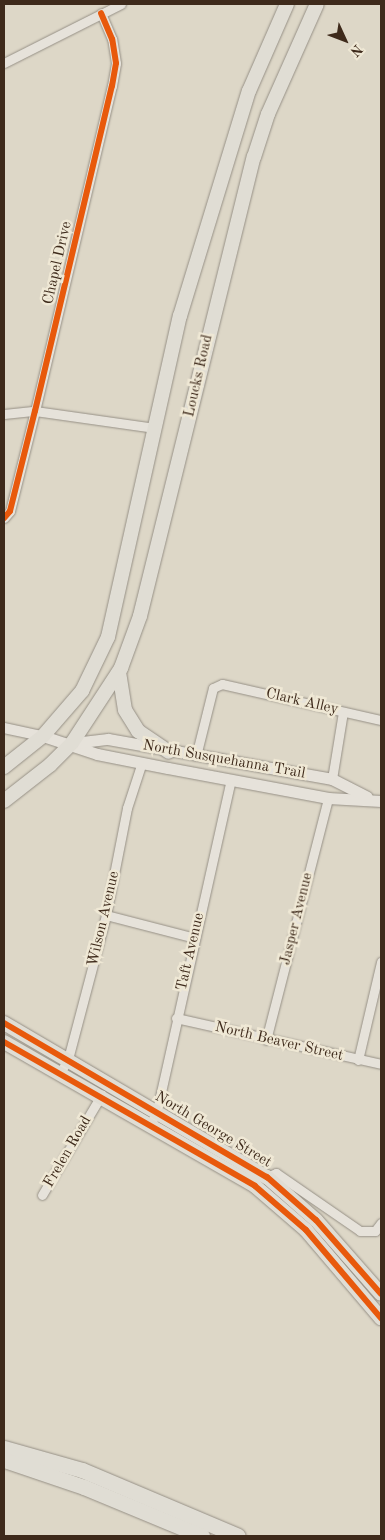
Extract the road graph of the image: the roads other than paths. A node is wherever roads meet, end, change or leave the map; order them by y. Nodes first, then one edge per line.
1 (121, 4) edge
2 (287, 4) edge
3 (317, 4) edge
4 (102, 14) junction
5 (4, 63) edge
6 (35, 411) junction
7 (4, 414) edge
8 (155, 428) junction
9 (4, 518) edge
10 (119, 672) junction
11 (343, 712) junction
12 (381, 720) edge
13 (4, 728) edge
14 (43, 736) junction
15 (72, 743) junction
16 (169, 752) junction
17 (196, 756) junction
18 (142, 762) junction
19 (4, 767) edge
20 (231, 779) junction
21 (332, 779) junction
22 (328, 798) junction
23 (376, 800) edge
24 (4, 801) edge
25 (106, 915) junction
26 (195, 938) junction
27 (381, 962) edge
28 (176, 1018) junction
29 (4, 1023) edge
30 (266, 1040) junction
31 (4, 1042) edge
32 (68, 1059) junction
33 (358, 1060) junction
34 (381, 1064) edge
35 (60, 1073) junction
36 (108, 1083) junction
37 (101, 1096) junction
38 (157, 1110) junction
39 (150, 1126) junction
40 (267, 1177) junction
41 (42, 1195) dead end
42 (381, 1223) edge
43 (381, 1294) edge
44 (381, 1318) edge
45 (4, 1448) edge
46 (4, 1460) edge
47 (202, 1536) edge
48 (238, 1536) edge

1 - 4 street
2 - 8 main road, Loucks Road
3 - 10 main road, Loucks Road
4 - 5 street
4 - 6 street, Chapel Drive
6 - 7 street
6 - 8 street
6 - 9 street, Chapel Drive
8 - 14 main road, Loucks Road
10 - 15 main road, Loucks Road
10 - 16 main road
11 - 12 street, Clark Alley
11 - 17 street, Clark Alley
11 - 21 street
13 - 14 street
14 - 15 main road, North Susquehanna Trail
14 - 19 main road, Loucks Road
15 - 16 main road, North Susquehanna Trail
15 - 18 main road, North Susquehanna Trail
15 - 24 main road, Loucks Road
16 - 17 main road, North Susquehanna Trail
17 - 21 main road, North Susquehanna Trail
18 - 20 main road, North Susquehanna Trail
18 - 25 street, Wilson Avenue
20 - 22 main road, North Susquehanna Trail
20 - 26 street, Taft Avenue
21 - 23 main road, North Susquehanna Trail
22 - 23 main road, North Susquehanna Trail
22 - 30 street, Jasper Avenue
25 - 26 street
25 - 32 street, Wilson Avenue
26 - 28 street, Taft Avenue
27 - 33 street
28 - 30 street, North Beaver Street
28 - 38 street, Taft Avenue
29 - 32 main road, North George Street
30 - 33 street, North Beaver Street
31 - 35 main road, North George Street
32 - 35 street, Wilson Avenue
32 - 36 main road, North George Street
33 - 34 street, North Beaver Street
35 - 37 main road, North George Street
36 - 37 street, Frelen Road
36 - 38 main road, North George Street
37 - 39 main road, North George Street
37 - 41 street, Frelen Road
38 - 39 street, Taft Avenue
38 - 40 main road, North George Street
39 - 44 main road, North George Street
40 - 42 street
40 - 43 main road, North George Street
45 - 48 highway
46 - 47 highway

